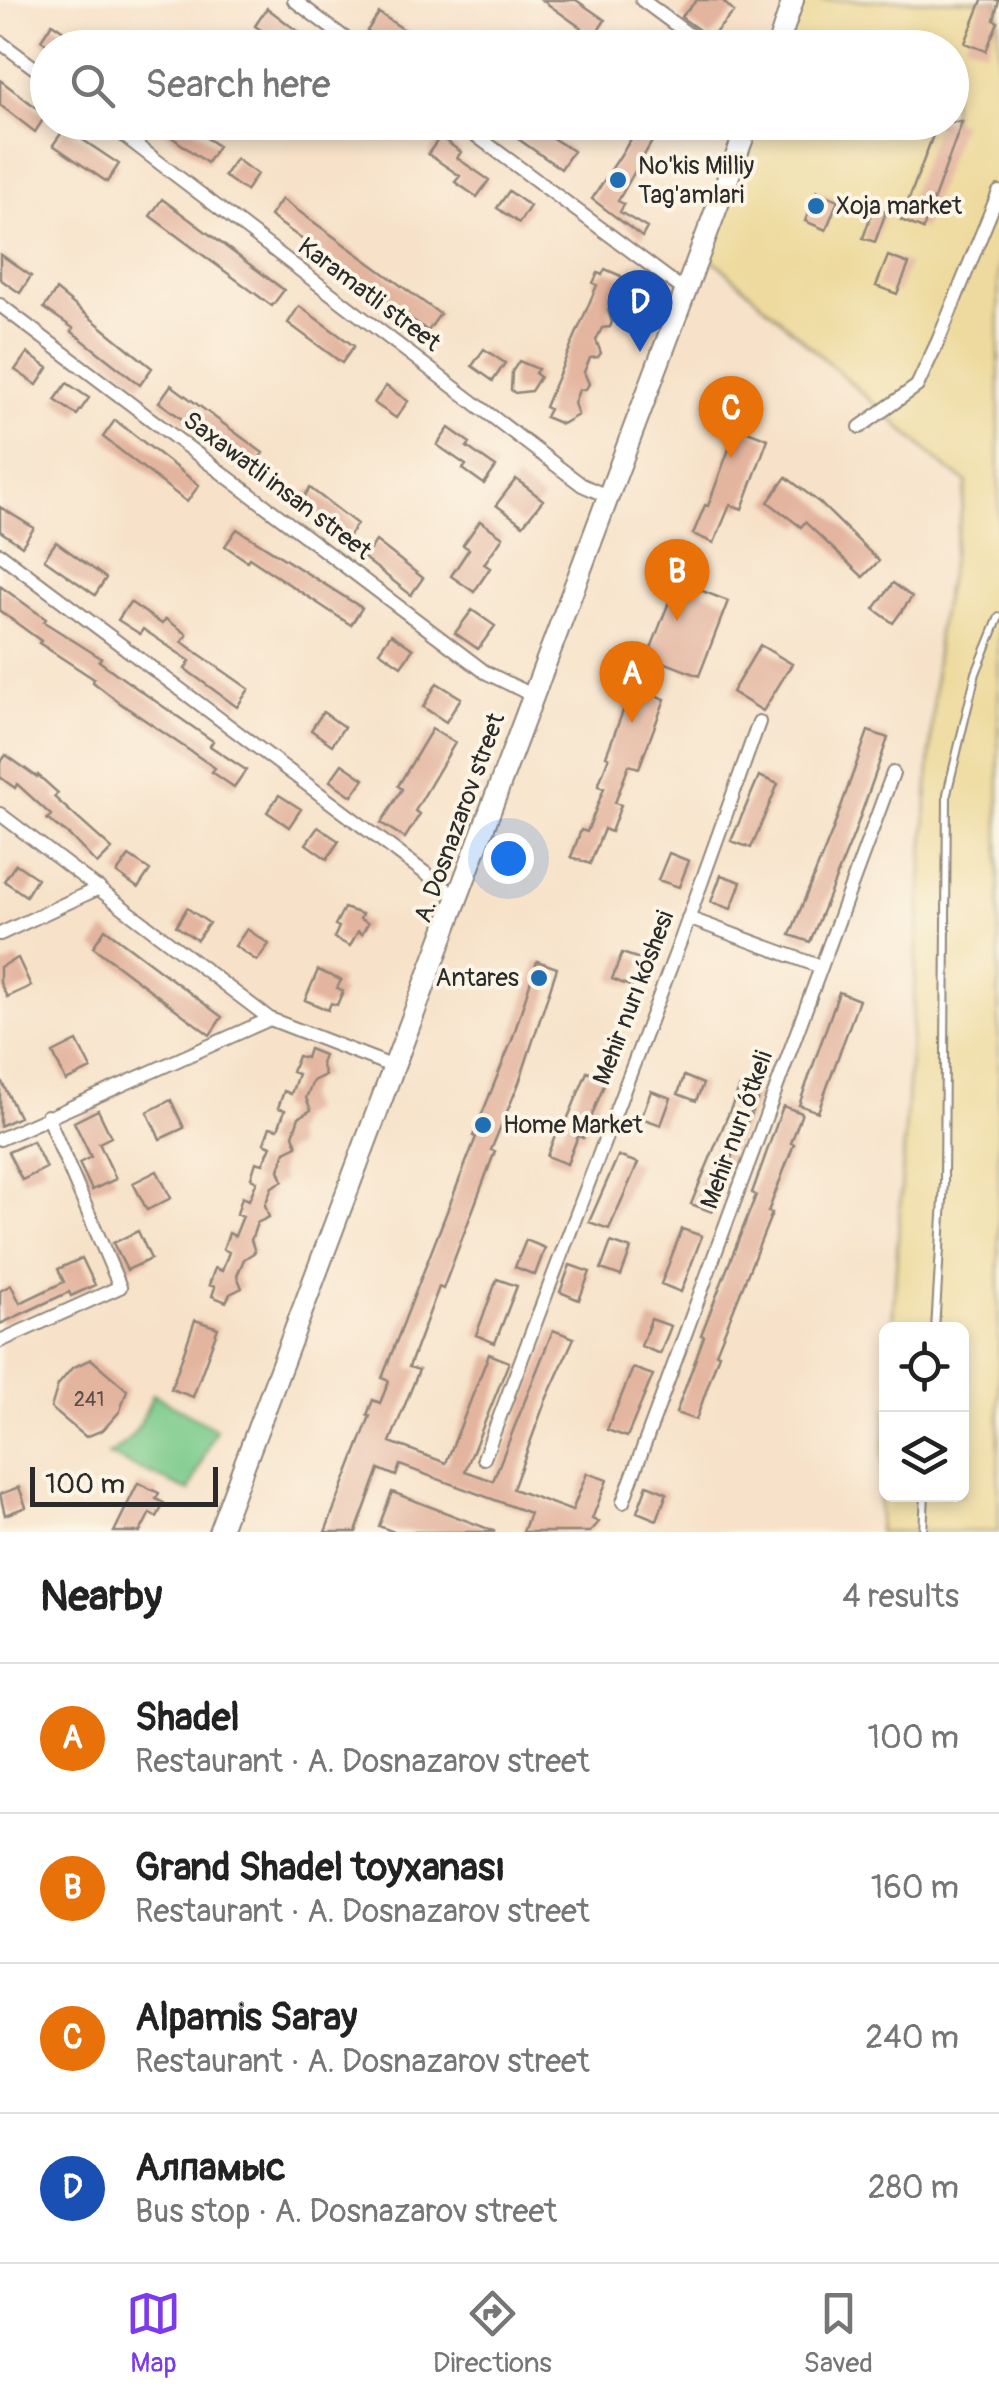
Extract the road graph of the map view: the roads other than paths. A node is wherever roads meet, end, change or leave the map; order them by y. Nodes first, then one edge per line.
1 (294, 0) edge
2 (642, 0) edge
3 (793, 0) edge
4 (334, 30) edge
5 (683, 30) edge
6 (782, 30) edge
7 (0, 42) edge
8 (30, 64) edge
9 (130, 140) edge
10 (482, 140) edge
11 (742, 140) edge
12 (999, 192) edge
13 (686, 291) junction
14 (0, 305) edge
15 (860, 427) dead end
16 (609, 497) junction
17 (0, 554) edge
18 (999, 617) edge
19 (532, 694) junction
20 (759, 722) dead end
21 (892, 772) dead end
22 (0, 814) edge
23 (98, 888) junction
24 (457, 896) junction
25 (688, 918) junction
26 (0, 934) edge
27 (822, 966) junction
28 (270, 1019) junction
29 (394, 1067) junction
30 (47, 1116) junction
31 (0, 1138) edge
32 (935, 1322) edge
33 (0, 1341) edge
34 (484, 1458) dead end
35 (623, 1502) dead end
36 (925, 1502) edge
37 (219, 1532) edge
38 (923, 1532) edge

1 - 4 street
2 - 5 street
3 - 6 main road
7 - 8 street
9 - 16 street, Karamatli street
10 - 13 street
11 - 13 main road, A. Dosnazarov street
12 - 15 street
13 - 16 main road, A. Dosnazarov street
14 - 19 street, Saxawatli insan street
16 - 19 main road, A. Dosnazarov street
17 - 24 street
18 - 32 lane
19 - 24 main road, A. Dosnazarov street
20 - 25 street, Mehir nurı kóshesi
21 - 27 street, Mehir nurı ótkeli
22 - 23 street
23 - 26 street
23 - 28 street
24 - 29 main road, A. Dosnazarov street
25 - 27 street
25 - 34 street, Mehir nurı kóshesi
27 - 35 street, Mehir nurı ótkeli
28 - 29 street
28 - 30 street
29 - 37 main road, A. Dosnazarov street
30 - 31 street
30 - 33 street
36 - 38 lane

